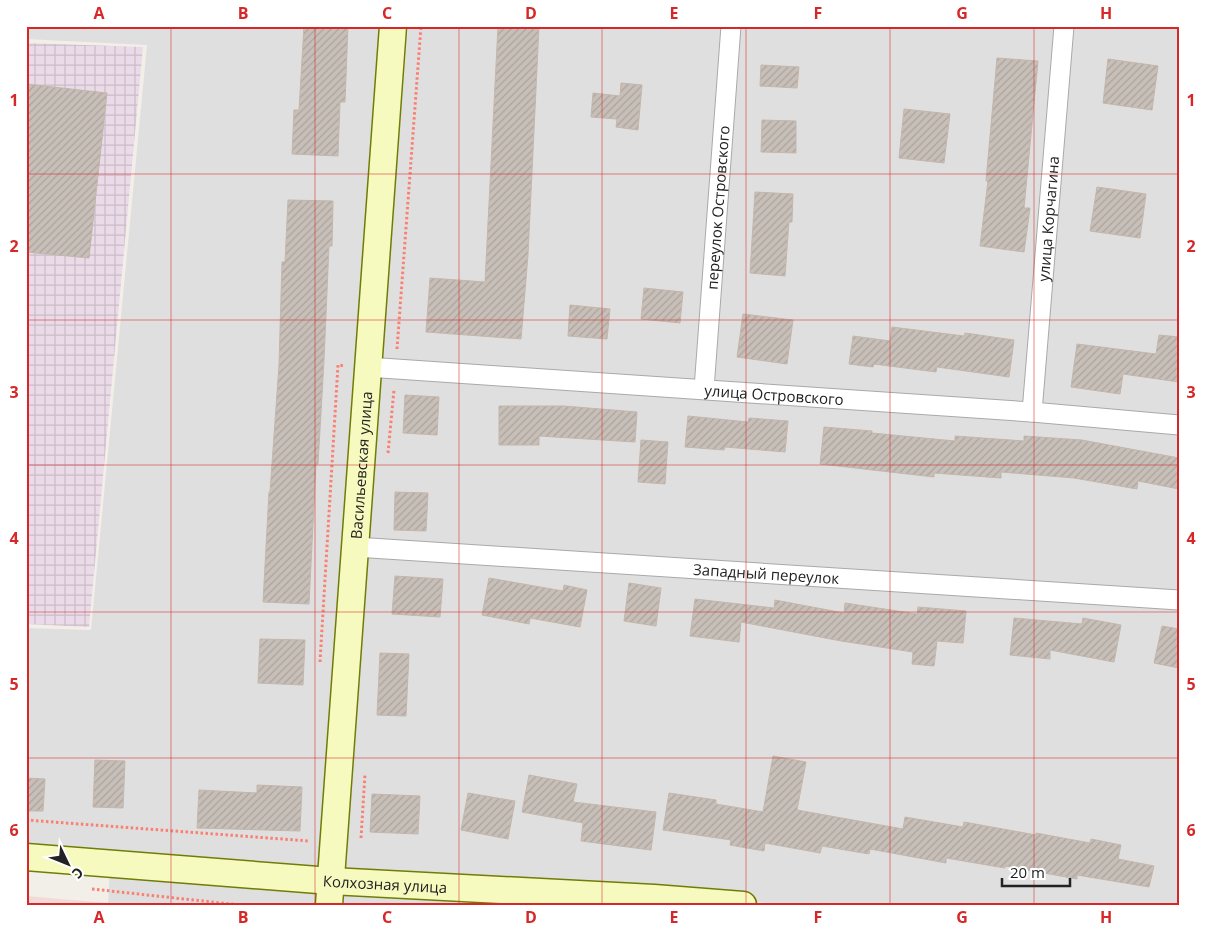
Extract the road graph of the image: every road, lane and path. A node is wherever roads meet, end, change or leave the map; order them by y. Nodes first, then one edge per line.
1 (393, 26) edge
2 (421, 26) edge
3 (731, 26) edge
4 (1064, 26) edge
5 (368, 367) junction
6 (396, 369) junction
7 (704, 389) junction
8 (1032, 412) junction
9 (1179, 425) edge
10 (388, 454) dead end
11 (355, 547) junction
12 (1179, 600) edge
13 (365, 774) dead end
14 (26, 820) edge
15 (309, 835) dead end
16 (361, 838) dead end
17 (26, 857) edge
18 (91, 889) dead end
19 (330, 893) edge
20 (654, 901) edge
21 (240, 905) edge
22 (743, 905) edge

1 - 5 main road, Васильевская улица
2 - 6 path
3 - 7 street, переулок Островского
4 - 8 street, улица Корчагина
5 - 6 street, улица Островского
5 - 11 main road, Васильевская улица
6 - 7 street, улица Островского
6 - 10 path
7 - 8 street, улица Островского
8 - 9 street, улица Островского
11 - 12 street, Западный переулок
11 - 19 main road, Васильевская улица
13 - 16 path
14 - 15 path
17 - 19 main road, Колхозная улица
18 - 21 path
19 - 20 main road, Колхозная улица
20 - 22 main road, Колхозная улица

